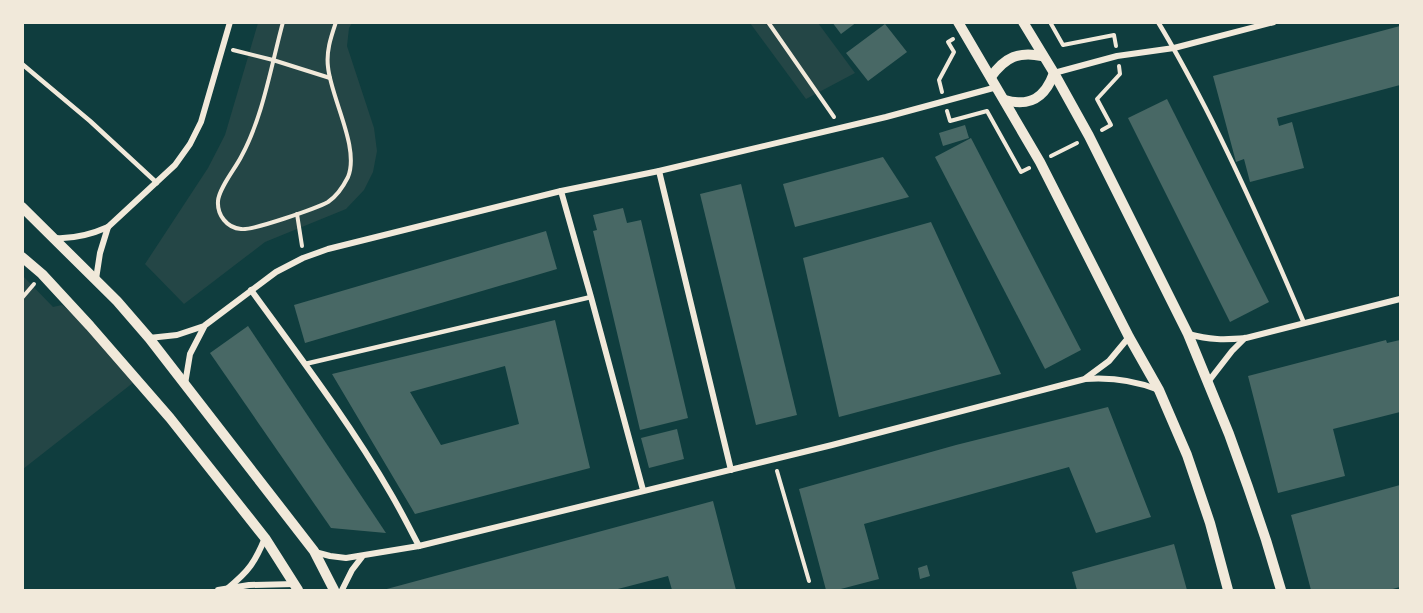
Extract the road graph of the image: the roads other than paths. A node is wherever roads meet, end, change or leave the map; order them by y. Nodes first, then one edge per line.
1 (230, 22) edge
2 (958, 22) edge
3 (1023, 22) edge
4 (1158, 22) edge
5 (1274, 22) edge
6 (1174, 48) junction
7 (1042, 56) junction
8 (22, 64) edge
9 (1054, 73) junction
10 (994, 82) junction
11 (1005, 100) junction
12 (659, 171) junction
13 (157, 183) junction
14 (561, 191) junction
15 (22, 207) edge
16 (108, 227) junction
17 (54, 238) junction
18 (22, 257) edge
19 (96, 280) junction
20 (251, 290) junction
21 (591, 297) junction
22 (1401, 299) edge
23 (1304, 323) junction
24 (204, 326) junction
25 (1188, 334) junction
26 (1129, 337) junction
27 (149, 338) junction
28 (1246, 338) junction
29 (305, 364) junction
30 (1085, 379) junction
31 (1208, 382) junction
32 (185, 384) junction
33 (1159, 390) junction
34 (731, 470) junction
35 (643, 490) junction
36 (265, 538) junction
37 (419, 546) junction
38 (314, 551) junction
39 (362, 556) junction
40 (297, 587) edge
41 (228, 588) junction
42 (218, 591) edge
43 (334, 591) edge
44 (342, 591) edge
45 (1228, 591) edge
46 (1281, 591) edge

1 - 13 street
2 - 10 street
3 - 7 street
4 - 6 lane
5 - 6 street
6 - 9 street
6 - 23 lane
7 - 9 street
7 - 10 street
8 - 13 lane
9 - 11 street
9 - 25 street
10 - 11 street
10 - 12 street
11 - 26 street
12 - 14 street
12 - 34 street
13 - 16 street
14 - 20 street
14 - 21 street
15 - 17 street
16 - 17 street
16 - 19 street
17 - 19 street
18 - 36 street
19 - 27 street
20 - 24 street
20 - 29 street
21 - 29 lane
21 - 35 street
22 - 23 street
23 - 28 street
24 - 27 street
24 - 32 street
25 - 28 street
25 - 31 street
26 - 30 street
26 - 33 street
27 - 32 street
28 - 31 street
29 - 37 street
30 - 33 street
30 - 34 street
31 - 46 street
32 - 38 street
33 - 45 street
34 - 35 street
35 - 37 street
36 - 40 street
36 - 41 street
37 - 39 street
38 - 39 street
38 - 43 street
39 - 44 street
40 - 41 street
41 - 42 street

